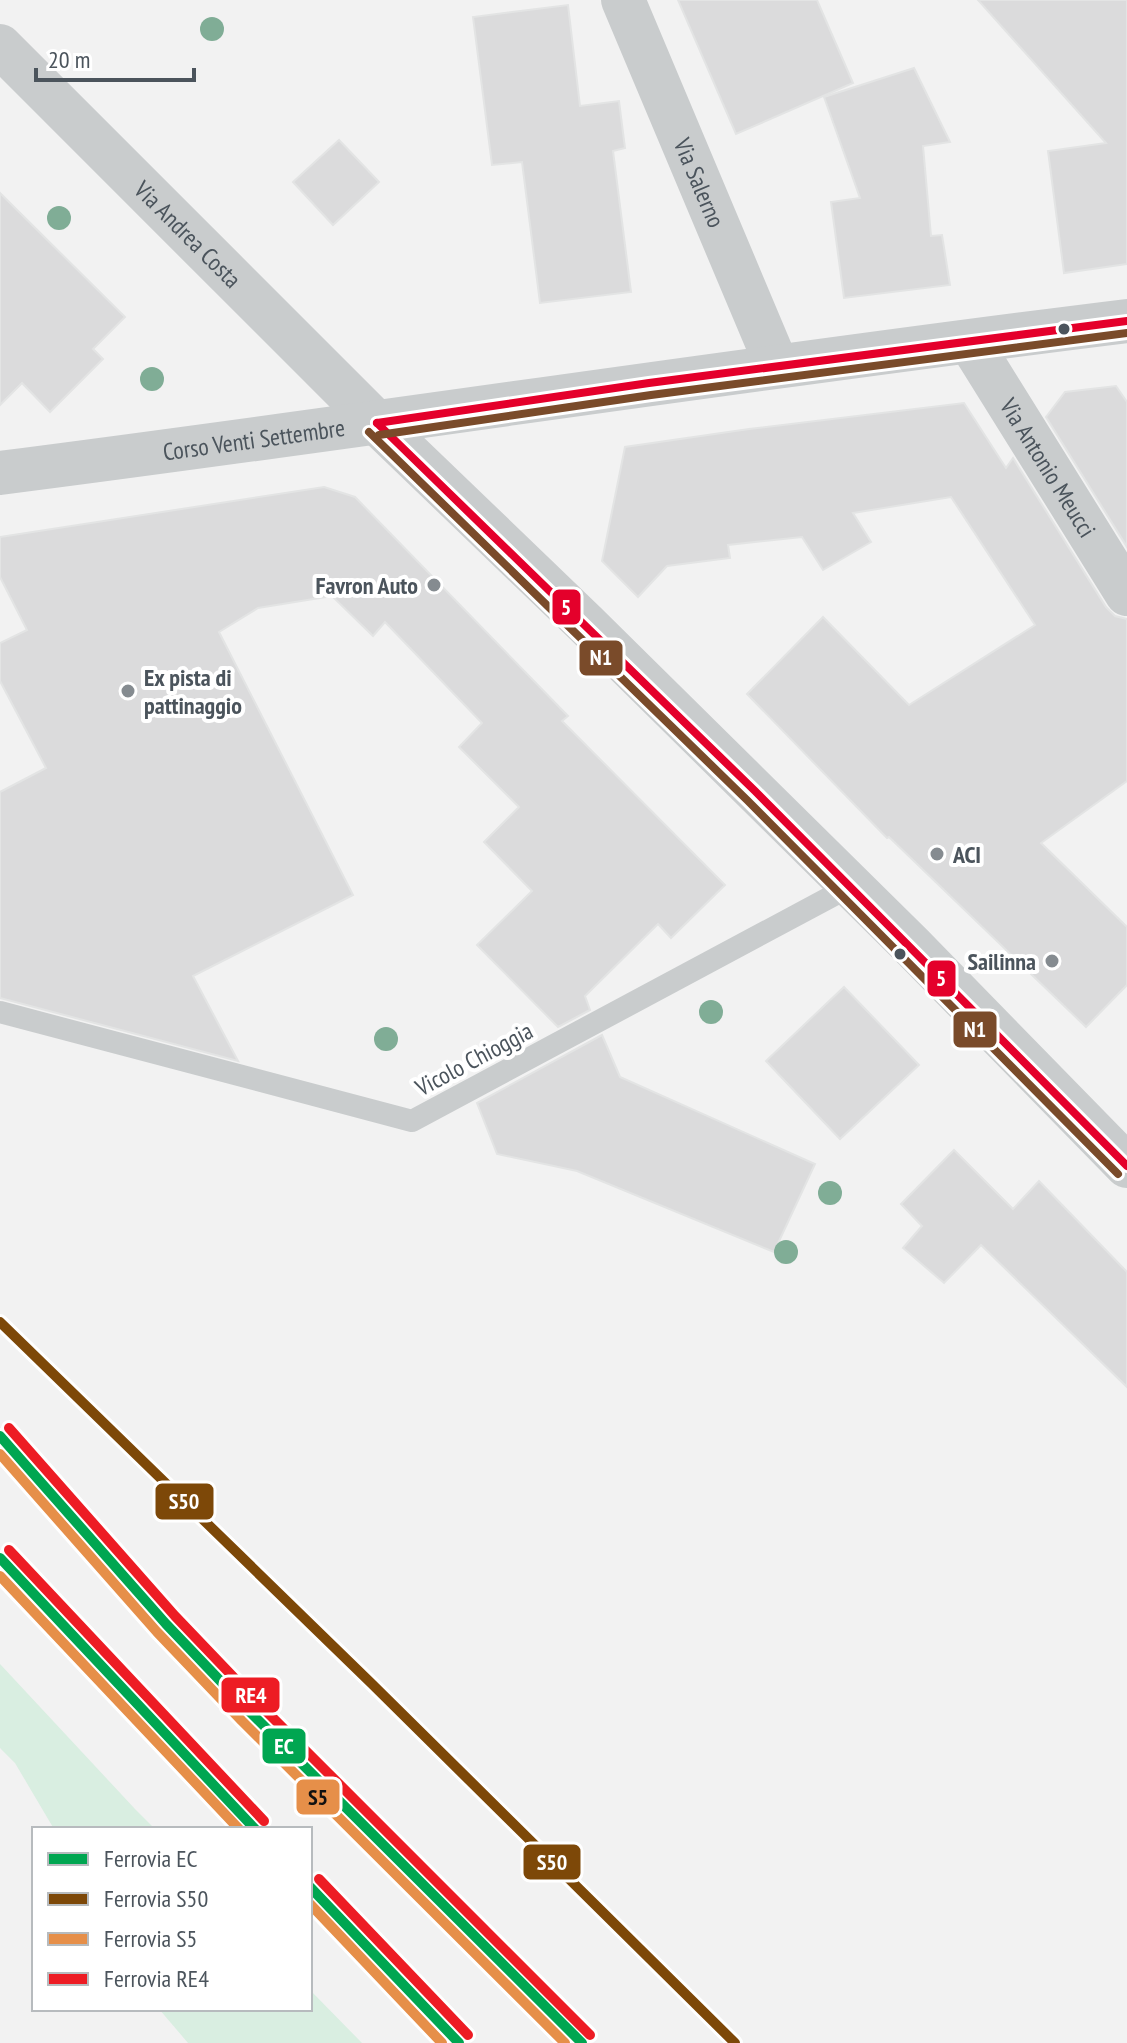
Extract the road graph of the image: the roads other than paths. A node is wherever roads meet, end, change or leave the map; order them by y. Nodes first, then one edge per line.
1 (623, 0) edge
2 (0, 46) edge
3 (1127, 321) edge
4 (970, 342) junction
5 (777, 366) junction
6 (377, 423) junction
7 (0, 473) edge
8 (1127, 594) edge
9 (851, 886) junction
10 (0, 1012) edge
11 (1127, 1166) edge

1 - 5 street, Via Salerno
2 - 6 street, Via Andrea Costa
3 - 4 street, Corso Venti Settembre
4 - 5 street, Corso Venti Settembre
4 - 8 street, Via Antonio Meucci
5 - 6 street, Corso Venti Settembre
6 - 7 street, Corso Venti Settembre
6 - 9 street, Via Andrea Costa
9 - 10 lane, Vicolo Chioggia
9 - 11 street, Via Andrea Costa

